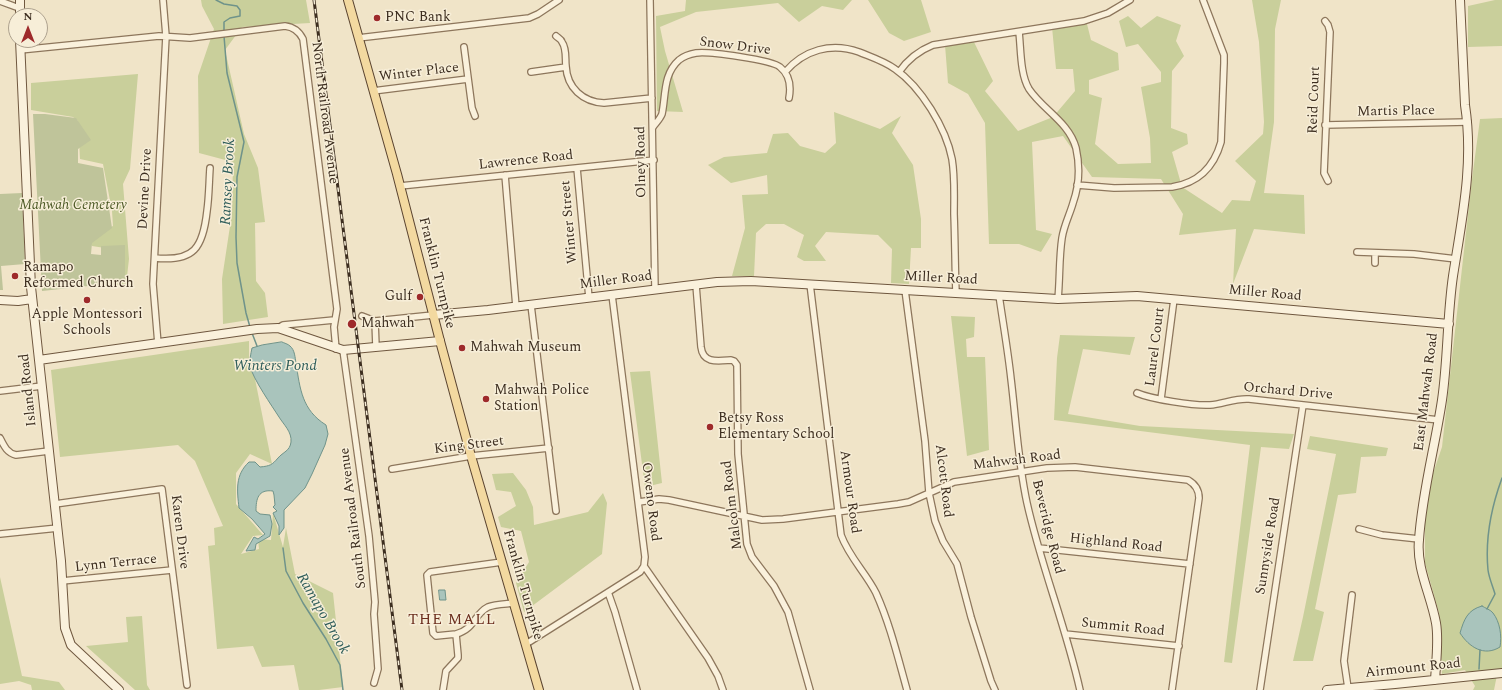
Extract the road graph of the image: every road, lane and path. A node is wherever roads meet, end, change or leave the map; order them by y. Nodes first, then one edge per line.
1 (163, 0) edge
2 (348, 0) edge
3 (559, 0) edge
4 (650, 0) edge
5 (1130, 0) edge
6 (1203, 0) edge
7 (1460, 0) edge
8 (0, 1) edge
9 (20, 8) edge
10 (1325, 21) dead end
11 (1019, 32) junction
12 (166, 36) junction
13 (556, 36) dead end
14 (358, 38) junction
15 (464, 47) dead end
16 (20, 50) joint
17 (566, 67) junction
18 (531, 72) dead end
19 (785, 72) junction
20 (899, 72) junction
21 (468, 79) junction
22 (374, 90) junction
23 (652, 98) junction
24 (788, 98) dead end
25 (475, 116) dead end
26 (1468, 122) junction
27 (1325, 125) junction
28 (653, 127) junction
29 (654, 160) junction
30 (210, 168) dead end
31 (577, 168) junction
32 (505, 175) junction
33 (1328, 181) dead end
34 (1078, 185) junction
35 (400, 186) junction
36 (1357, 252) dead end
37 (1375, 253) junction
38 (155, 258) junction
39 (1456, 259) junction
40 (1375, 264) dead end
41 (810, 284) junction
42 (696, 285) junction
43 (655, 290) junction
44 (905, 290) junction
45 (956, 293) junction
46 (612, 295) junction
47 (999, 295) junction
48 (589, 298) junction
49 (32, 299) junction
50 (1058, 299) junction
51 (1174, 299) junction
52 (0, 300) edge
53 (531, 305) junction
54 (516, 306) junction
55 (433, 315) junction
56 (362, 316) dead end
57 (334, 320) junction
58 (375, 321) junction
59 (1449, 324) junction
60 (278, 328) junction
61 (440, 341) junction
62 (158, 344) junction
63 (376, 348) junction
64 (340, 350) junction
65 (39, 360) junction
66 (42, 386) junction
67 (0, 391) edge
68 (1137, 392) dead end
69 (1161, 399) junction
70 (1303, 405) junction
71 (1439, 420) junction
72 (0, 438) edge
73 (549, 448) junction
74 (49, 451) junction
75 (471, 456) junction
76 (392, 469) dead end
77 (1021, 472) junction
78 (929, 493) junction
79 (639, 502) junction
80 (55, 504) junction
81 (556, 511) dead end
82 (838, 512) junction
83 (744, 517) junction
84 (58, 528) junction
85 (1359, 529) dead end
86 (0, 534) edge
87 (1419, 539) junction
88 (1039, 548) junction
89 (502, 562) junction
90 (1190, 564) junction
91 (644, 566) junction
92 (172, 570) junction
93 (62, 581) junction
94 (608, 592) junction
95 (1352, 595) dead end
96 (514, 603) junction
97 (456, 634) junction
98 (1065, 634) junction
99 (526, 644) junction
100 (1179, 646) junction
101 (1502, 673) edge
102 (1435, 680) junction
103 (374, 683) dead end
104 (187, 686) dead end
105 (1395, 687) edge
106 (1348, 688) junction
107 (119, 690) edge
108 (443, 690) edge
109 (538, 690) edge
110 (637, 690) edge
111 (722, 690) edge
112 (810, 690) edge
113 (907, 690) edge
114 (995, 690) edge
115 (1080, 690) edge
116 (1172, 690) edge
117 (1260, 690) edge
118 (1327, 690) edge

1 - 12 street
2 - 14 main road, Franklin Turnpike
3 - 14 street
4 - 23 street, Olney Road
5 - 11 street
6 - 34 street
7 - 26 street, East Mahwah Road
8 - 9 street
10 - 27 street, Reid Court
11 - 20 street
11 - 34 street
12 - 16 street, North Railroad Avenue
12 - 38 street, Devine Drive
12 - 57 street, North Railroad Avenue
13 - 17 street
14 - 22 main road, Franklin Turnpike
15 - 21 street
16 - 49 street, Island Road
17 - 18 street
17 - 23 street
19 - 20 street
19 - 24 street, Snow Drive
19 - 28 street, Snow Drive
20 - 45 street
21 - 22 street, Winter Place
21 - 25 street
22 - 35 main road, Franklin Turnpike
23 - 28 street, Olney Road
26 - 27 street, Martis Place
26 - 39 street, East Mahwah Road
27 - 33 street, Reid Court
28 - 29 street, Olney Road
29 - 31 street, Lawrence Road
29 - 43 street, Olney Road
30 - 38 street
31 - 32 street, Lawrence Road
31 - 48 street, Winter Street
32 - 35 street, Lawrence Road
32 - 54 street
34 - 50 street
35 - 55 main road, Franklin Turnpike
36 - 37 street
37 - 39 street
37 - 40 street
38 - 62 street, Devine Drive
39 - 59 street, East Mahwah Road
41 - 42 street, Miller Road
41 - 44 street, Miller Road
41 - 82 street, Armour Road
42 - 43 street, Miller Road
42 - 83 street, Malcolm Road
43 - 46 street, Miller Road
44 - 45 street, Miller Road
44 - 78 street, Alcott Road
45 - 47 street, Miller Road
46 - 48 street, Miller Road
46 - 79 street, Oweno Road
47 - 50 street, Miller Road
47 - 77 street, Beveridge Road
48 - 53 street, Miller Road
49 - 52 street
49 - 65 street, Island Road
50 - 51 street, Miller Road
51 - 59 street, Miller Road
51 - 69 street, Laurel Court
53 - 54 street, Miller Road
53 - 73 street
54 - 55 street, Miller Road
55 - 58 street
55 - 61 main road, Franklin Turnpike
56 - 58 street
57 - 60 street
57 - 64 street, South Railroad Avenue
58 - 63 street
59 - 71 street, East Mahwah Road
60 - 62 street
60 - 64 street
61 - 63 street
61 - 75 main road, Franklin Turnpike
62 - 65 street
63 - 64 street
64 - 103 street, South Railroad Avenue
65 - 66 street, Island Road
66 - 67 street
66 - 74 street, Island Road
68 - 69 street, Orchard Drive
69 - 70 street, Orchard Drive
70 - 71 street, Orchard Drive
70 - 117 street, Sunnyside Road
71 - 87 street, East Mahwah Road
72 - 74 street
73 - 75 street, King Street
73 - 81 street
74 - 80 street, Island Road
75 - 76 street, King Street
75 - 89 main road, Franklin Turnpike
77 - 78 street, Mahwah Road
77 - 88 street, Beveridge Road
77 - 90 street, Mahwah Road
78 - 82 street, Mahwah Road
78 - 114 street, Alcott Road
79 - 83 street, Mahwah Road
79 - 91 street, Oweno Road
80 - 84 street, Island Road
80 - 92 street, Karen Drive
82 - 83 street, Mahwah Road
82 - 113 street, Armour Road
83 - 112 street, Malcolm Road
84 - 86 street
84 - 93 street, Island Road
85 - 87 street
87 - 102 street, East Mahwah Road
88 - 90 street, Highland Road
88 - 98 street, Beveridge Road
89 - 96 main road, Franklin Turnpike
89 - 97 street
90 - 100 street, Mahwah Road
91 - 94 street
91 - 111 street
92 - 93 street, Lynn Terrace
92 - 104 street, Karen Drive
93 - 107 street, Island Road
94 - 99 street
94 - 110 street
95 - 106 street
96 - 97 street
96 - 99 main road, Franklin Turnpike
97 - 108 street
98 - 100 street, Summit Road
98 - 115 street, Beveridge Road
99 - 109 main road, Franklin Turnpike
100 - 116 street, Mahwah Road
101 - 102 street, Airmount Road
102 - 105 street, Airmount Road
105 - 106 street, Airmount Road
106 - 118 street, Airmount Road

